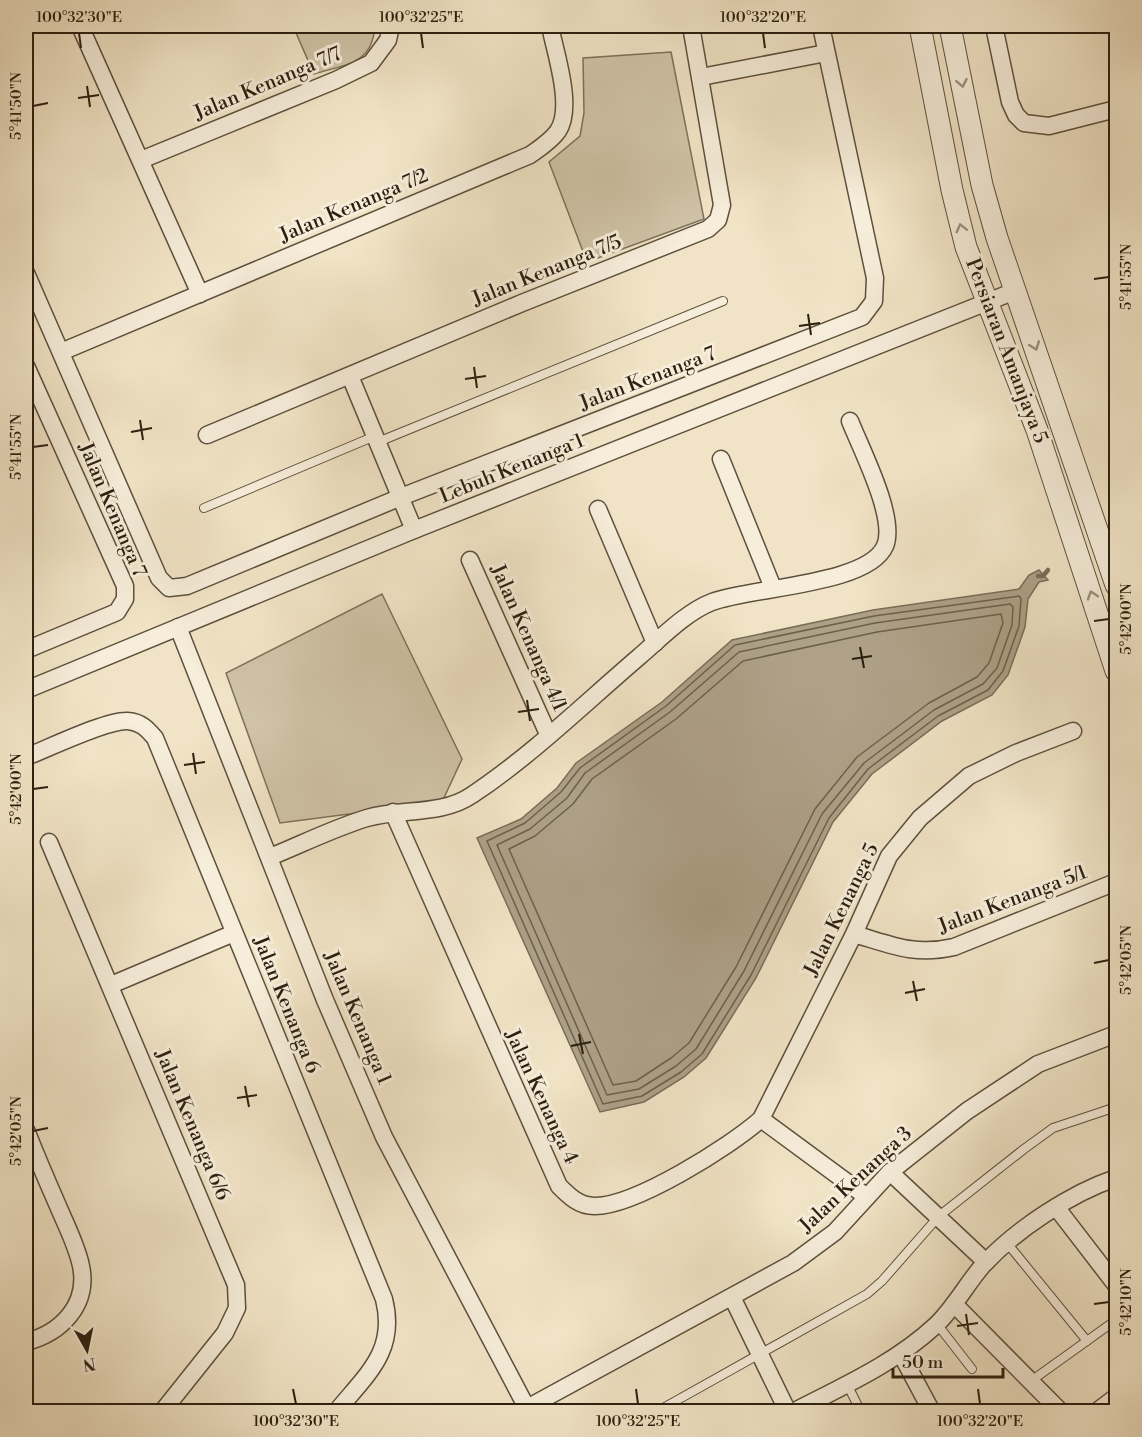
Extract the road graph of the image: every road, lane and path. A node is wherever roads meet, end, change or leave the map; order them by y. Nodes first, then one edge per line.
1 (80, 26) edge
2 (391, 26) edge
3 (550, 26) edge
4 (691, 26) edge
5 (821, 26) edge
6 (920, 26) edge
7 (950, 26) edge
8 (994, 26) edge
9 (826, 53) junction
10 (701, 77) junction
11 (1116, 109) edge
12 (141, 160) junction
13 (26, 273) edge
14 (1015, 291) junction
15 (200, 294) junction
16 (723, 301) dead end
17 (987, 302) junction
18 (61, 352) junction
19 (26, 366) edge
20 (350, 376) junction
21 (850, 421) dead end
22 (207, 435) dead end
23 (377, 439) junction
24 (721, 459) dead end
25 (401, 497) junction
26 (204, 508) dead end
27 (598, 509) dead end
28 (414, 530) junction
29 (470, 560) dead end
30 (1116, 585) edge
31 (773, 588) junction
32 (178, 627) junction
33 (655, 643) junction
34 (26, 650) edge
35 (1116, 671) edge
36 (26, 690) edge
37 (1072, 731) dead end
38 (548, 734) junction
39 (26, 757) edge
40 (393, 812) junction
41 (49, 842) dead end
42 (270, 857) junction
43 (1116, 882) edge
44 (234, 933) junction
45 (854, 934) junction
46 (111, 985) junction
47 (1116, 1034) edge
48 (1116, 1107) edge
49 (761, 1119) junction
50 (26, 1130) edge
51 (891, 1172) junction
52 (1116, 1178) edge
53 (867, 1197) junction
54 (1056, 1207) junction
55 (939, 1216) junction
56 (1007, 1243) junction
57 (986, 1263) junction
58 (1116, 1285) edge
59 (732, 1297) junction
60 (954, 1304) junction
61 (1116, 1320) edge
62 (938, 1324) junction
63 (1087, 1341) junction
64 (26, 1342) edge
65 (901, 1354) junction
66 (762, 1355) junction
67 (972, 1369) dead end
68 (1030, 1381) junction
69 (847, 1384) junction
70 (1116, 1397) edge
71 (528, 1410) edge
72 (162, 1412) edge
73 (336, 1412) edge
74 (656, 1412) edge
75 (790, 1412) edge
76 (861, 1412) edge
77 (932, 1412) edge
78 (1061, 1412) edge
79 (1096, 1412) edge

1 - 12 street
2 - 12 street, Jalan Kenanga 7/7
3 - 15 street, Jalan Kenanga 7/2
4 - 10 street, Jalan Kenanga 7/5
5 - 9 street, Jalan Kenanga 7
17 -> 6 street, Persiaran Amanjaya 5
7 -> 14 street, Persiaran Amanjaya 5
8 - 11 street
9 - 10 street
9 - 25 street, Jalan Kenanga 7
10 - 20 street, Jalan Kenanga 7/5
12 - 15 street
13 - 18 street
14 - 17 street, Lebuh Kenanga 1
14 -> 30 street, Persiaran Amanjaya 5
15 - 18 street, Jalan Kenanga 7/2
16 - 23 lane
17 - 28 street, Lebuh Kenanga 1
35 -> 17 street, Persiaran Amanjaya 5
18 - 25 street, Jalan Kenanga 7
19 - 34 street, Jalan Kenanga 7
20 - 22 street, Jalan Kenanga 7/5
20 - 23 street
21 - 31 street
23 - 25 street
23 - 26 lane
24 - 31 street
25 - 28 street
27 - 33 street
28 - 32 street, Lebuh Kenanga 1
29 - 38 street, Jalan Kenanga 4/1
31 - 33 street
32 - 36 street, Lebuh Kenanga 1
32 - 42 street, Jalan Kenanga 1
33 - 38 street
37 - 45 street, Jalan Kenanga 5
38 - 40 street
39 - 44 street, Jalan Kenanga 6
40 - 42 street
40 - 49 street, Jalan Kenanga 4
41 - 46 street, Jalan Kenanga 6/6
42 - 71 street, Jalan Kenanga 1
43 - 45 street, Jalan Kenanga 5/1
44 - 46 street
44 - 73 street, Jalan Kenanga 6
45 - 49 street, Jalan Kenanga 5
46 - 72 street, Jalan Kenanga 6/6
47 - 51 street, Jalan Kenanga 3
48 - 55 lane
49 - 53 street
50 - 64 street
51 - 53 street, Jalan Kenanga 3
51 - 55 street
52 - 54 street
53 - 59 street, Jalan Kenanga 3
54 - 56 street
54 - 58 street
55 - 57 street
55 - 66 lane
56 - 57 street
56 - 63 lane
57 - 60 street
59 - 66 street
59 - 71 street, Jalan Kenanga 3
60 - 62 street
60 - 68 street
61 - 63 lane
62 - 65 street
62 - 67 lane
63 - 68 lane
65 - 69 street
65 - 77 street
66 - 74 lane
66 - 75 street
68 - 78 street
69 - 75 street
69 - 76 lane
70 - 79 street

